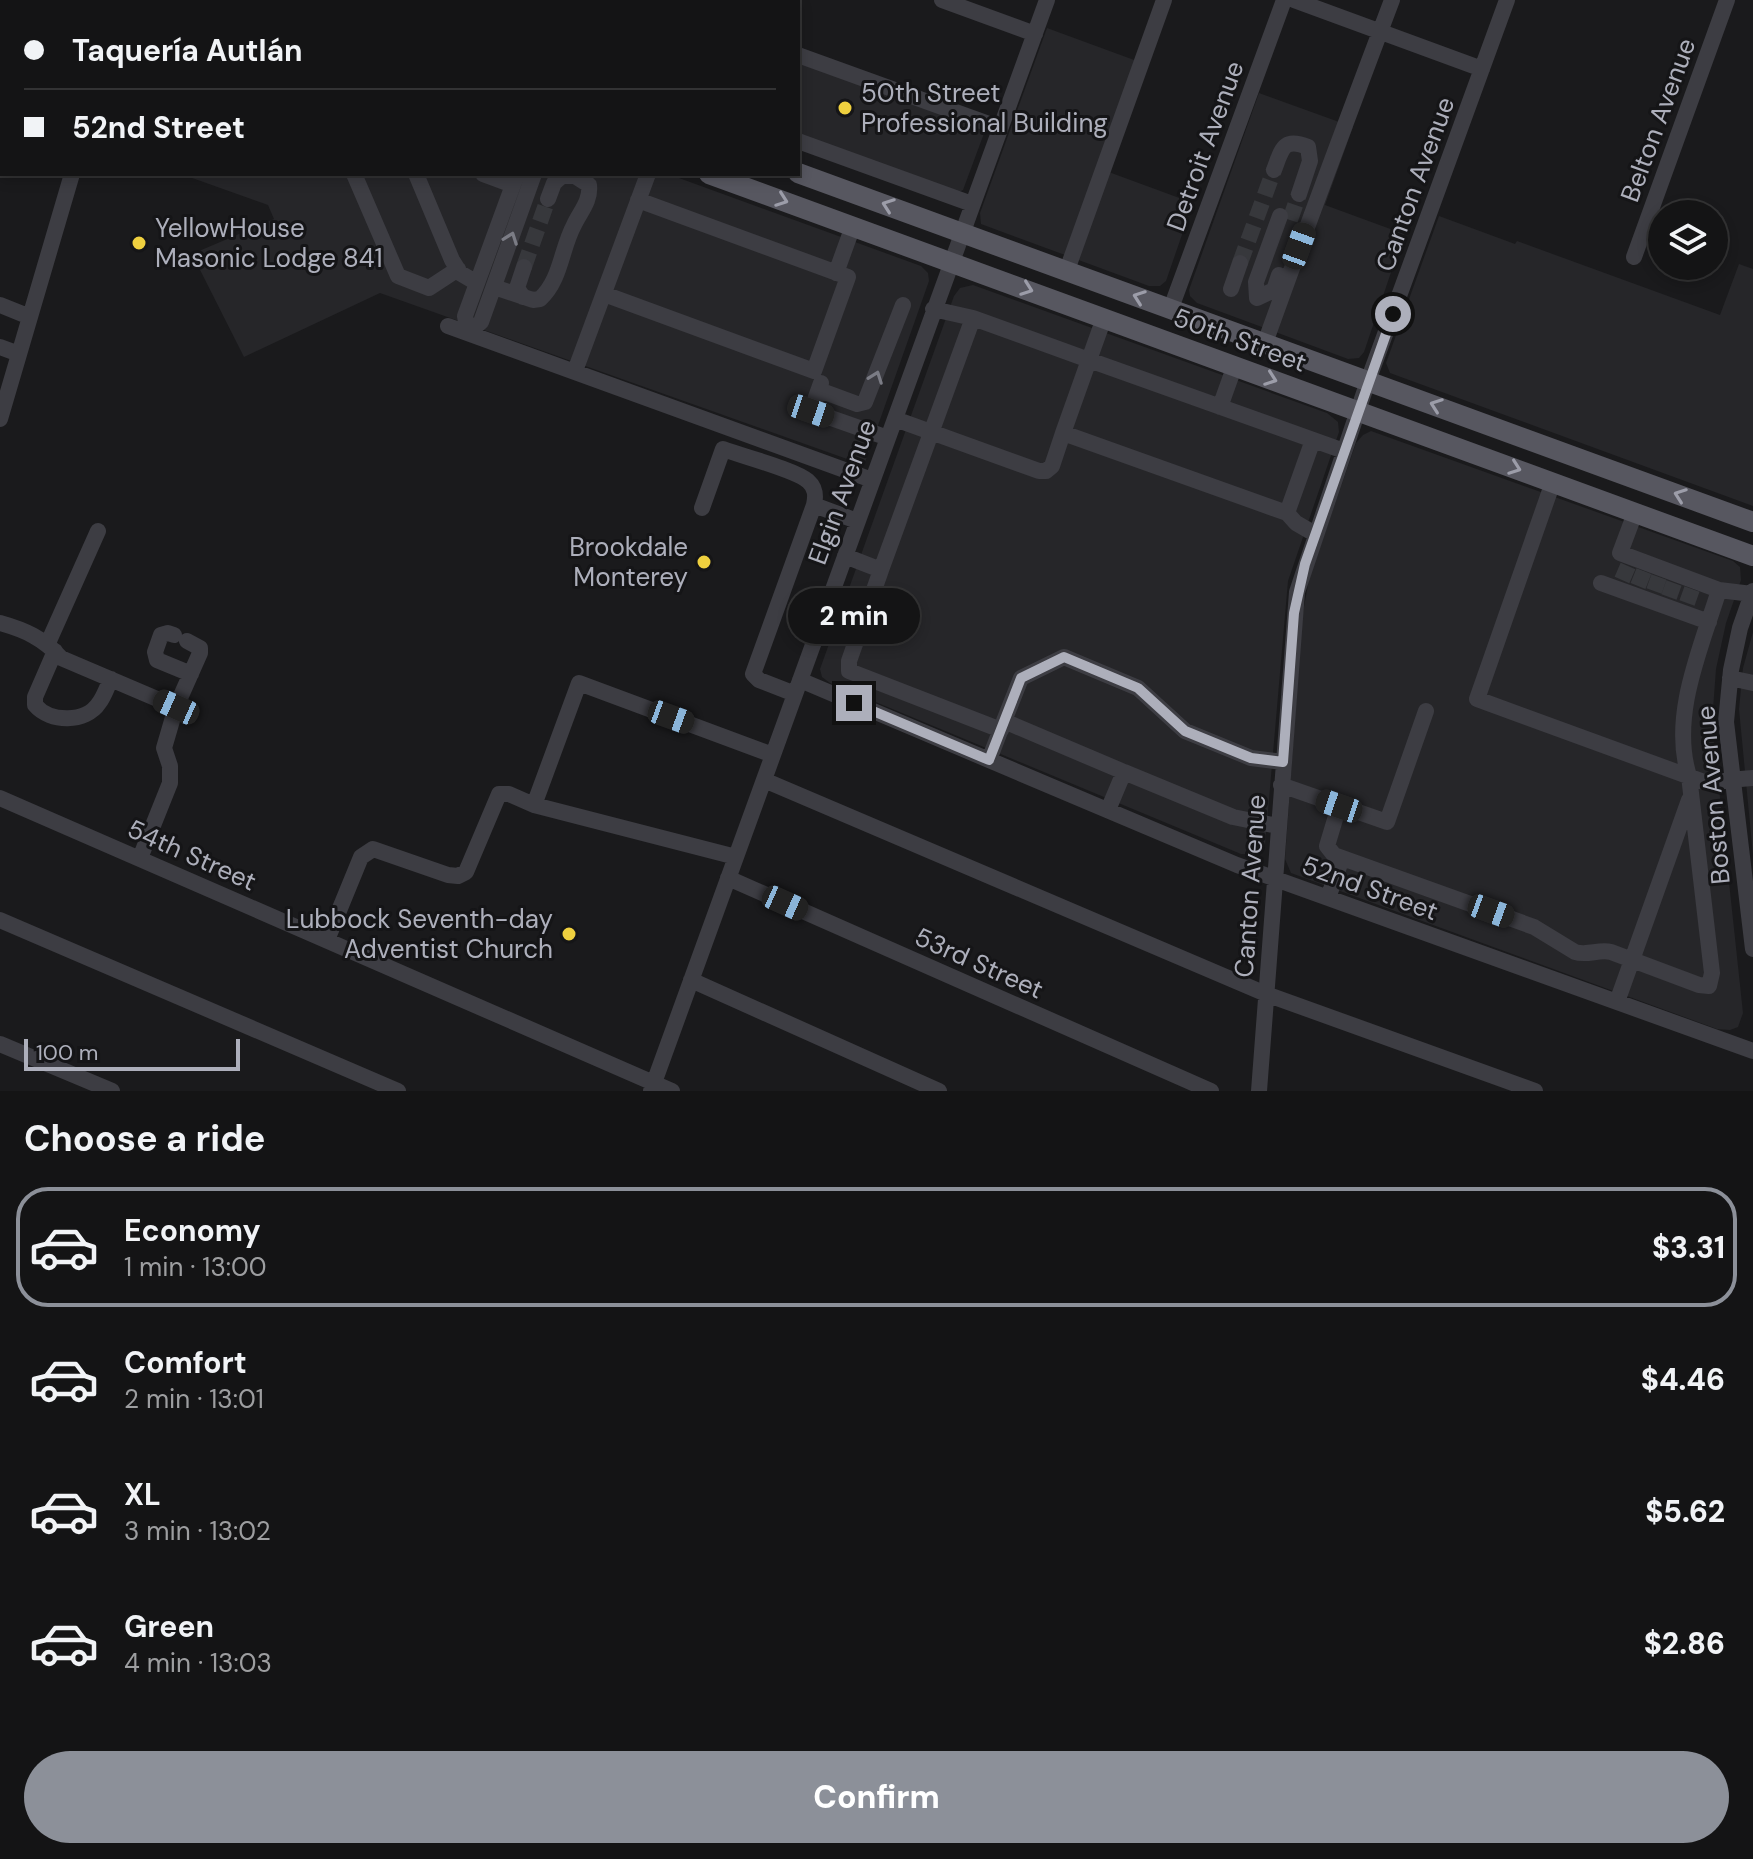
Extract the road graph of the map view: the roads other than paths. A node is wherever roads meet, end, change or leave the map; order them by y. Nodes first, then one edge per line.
1 (942, 0) edge
2 (1047, 0) edge
3 (1164, 0) edge
4 (1284, 0) edge
5 (1294, 0) edge
6 (1392, 0) edge
7 (1507, 0) edge
8 (1727, 0) edge
9 (1380, 32) junction
10 (1035, 34) junction
11 (800, 56) edge
12 (1482, 69) junction
13 (1000, 128) junction
14 (800, 142) edge
15 (1274, 170) tunnel mouth
16 (800, 174) edge
17 (71, 176) edge
18 (355, 176) edge
19 (417, 176) edge
20 (533, 176) edge
21 (566, 176) edge
22 (573, 176) edge
23 (647, 176) edge
24 (715, 176) edge
25 (515, 179) edge
26 (1298, 194) tunnel mouth
27 (548, 199) tunnel mouth
28 (638, 200) junction
29 (972, 204) junction
30 (1289, 220) tunnel mouth
31 (853, 226) junction
32 (962, 232) junction
33 (1634, 257) dead end
34 (951, 261) junction
35 (1240, 263) tunnel mouth
36 (524, 267) tunnel mouth
37 (458, 269) junction
38 (1067, 270) junction
39 (836, 273) junction
40 (485, 285) junction
41 (1231, 289) dead end
42 (604, 294) junction
43 (523, 297) junction
44 (1257, 298) dead end
45 (0, 305) edge
46 (903, 305) dead end
47 (1171, 308) junction
48 (933, 309) junction
49 (30, 317) junction
50 (973, 318) junction
51 (1104, 318) junction
52 (448, 326) dead end
53 (468, 333) junction
54 (1265, 343) junction
55 (0, 347) edge
56 (1089, 360) junction
57 (11, 362) edge
58 (1235, 365) junction
59 (575, 371) junction
60 (814, 371) junction
61 (1368, 381) junction
62 (819, 390) junction
63 (1220, 407) junction
64 (1358, 410) junction
65 (0, 419) edge
66 (895, 419) junction
67 (932, 432) junction
68 (1063, 433) junction
69 (888, 438) junction
70 (1313, 440) junction
71 (1344, 451) junction
72 (872, 480) junction
73 (1553, 482) junction
74 (814, 505) junction
75 (702, 508) dead end
76 (1287, 513) junction
77 (1635, 513) junction
78 (857, 521) junction
79 (1753, 522) edge
80 (98, 531) dead end
81 (1315, 534) junction
82 (845, 556) junction
83 (1753, 556) edge
84 (881, 570) junction
85 (1648, 582) junction
86 (1601, 583) dead end
87 (1719, 590) junction
88 (1689, 597) junction
89 (1752, 597) edge
90 (1709, 622) junction
91 (0, 623) edge
92 (52, 647) junction
93 (191, 674) junction
94 (1730, 678) junction
95 (111, 679) junction
96 (1753, 683) edge
97 (798, 687) junction
98 (176, 707) junction
99 (1426, 711) dead end
100 (1002, 726) junction
101 (773, 755) junction
102 (989, 760) junction
103 (1283, 762) junction
104 (1124, 772) junction
105 (1689, 776) junction
106 (1753, 778) edge
107 (764, 780) junction
108 (1732, 781) junction
109 (1281, 785) junction
110 (1691, 795) junction
111 (0, 798) edge
112 (534, 805) junction
113 (1339, 806) junction
114 (1108, 810) junction
115 (1278, 826) junction
116 (736, 857) junction
117 (140, 858) junction
118 (1342, 858) junction
119 (728, 878) junction
120 (1275, 879) junction
121 (1328, 898) junction
122 (0, 920) edge
123 (327, 940) junction
124 (1753, 949) edge
125 (1632, 960) junction
126 (691, 980) junction
127 (1266, 994) junction
128 (1617, 1002) junction
129 (0, 1044) edge
130 (1753, 1051) edge
131 (652, 1087) edge
132 (112, 1091) edge
133 (398, 1091) edge
134 (672, 1091) edge
135 (939, 1091) edge
136 (1211, 1091) edge
137 (1259, 1091) edge
138 (1535, 1091) edge

1 - 10 street
2 - 10 street, Elgin Avenue
3 - 38 street
4 - 47 street, Detroit Avenue
5 - 9 street
6 - 9 street
7 - 12 street, Canton Avenue
8 - 33 street, Belton Avenue
9 - 12 street
9 - 54 street
10 - 13 street, Elgin Avenue
11 - 13 street
12 - 61 street, Canton Avenue
13 - 29 street, Elgin Avenue
14 - 29 street
15 - 26 street
32 -> 16 main road, 50th Street
17 - 49 street
18 - 37 street
19 - 37 street
40 -> 20 street
21 - 27 street
22 - 43 street
23 - 28 street
24 -> 31 main road, 50th Street
25 - 40 street
28 - 39 street
28 - 42 street
29 - 32 street, Elgin Avenue
30 - 44 street
31 - 34 main road, 50th Street
31 - 39 street
32 - 34 street, Elgin Avenue
32 - 38 main road, 50th Street
34 - 48 street, Elgin Avenue
34 -> 51 main road, 50th Street
35 - 41 street
36 - 43 street
37 - 40 street
47 -> 38 main road, 50th Street
39 - 60 street
40 - 43 street
40 - 53 street
42 - 59 street
42 - 60 street
45 - 49 street
62 -> 46 street
47 - 54 main road, 50th Street
48 - 50 street
48 - 66 street, Elgin Avenue
49 - 57 street
50 - 56 street
50 - 67 street
51 - 56 street
51 - 58 main road, 50th Street
52 - 53 street
53 - 59 street
54 - 61 main road, 50th Street
55 - 57 street
56 - 63 street
56 - 68 street
57 - 65 street
58 - 63 street
58 -> 64 main road, 50th Street
59 - 72 street
60 - 62 street
61 - 64 street, Canton Avenue
79 -> 61 main road, 50th Street
62 - 69 street
63 - 70 street
64 - 71 street, Canton Avenue
64 -> 73 main road, 50th Street
66 - 67 street
66 - 69 street, Elgin Avenue
67 - 68 street
67 - 84 street
68 - 76 street
69 - 72 street, Elgin Avenue
70 - 71 street
70 - 76 street
71 - 81 street, Canton Avenue
72 - 78 street, Elgin Avenue
73 - 77 main road, 50th Street
73 - 105 street
74 - 75 street
74 - 78 street
74 - 97 street, 52nd Street
76 - 81 street
77 - 83 main road, 50th Street
77 - 85 street
78 - 82 street, Elgin Avenue
80 - 92 street
81 - 103 street, Canton Avenue
82 - 84 street
82 - 97 street, Elgin Avenue
84 - 100 street
85 - 86 street
85 - 88 street
85 - 88 street
87 - 88 street
87 - 89 street
87 - 90 street
88 - 90 street
89 - 94 street, Boston Avenue
90 - 105 street
91 - 92 street
92 - 95 street
92 - 95 street
93 - 93 street
93 - 98 street
94 - 96 street
94 - 108 street, Boston Avenue
95 - 98 street
97 - 101 street, Elgin Avenue
97 - 102 street, 52nd Street
98 - 117 street
99 - 113 street
100 - 102 street
100 - 103 street
100 - 104 street
101 - 107 street, Elgin Avenue
101 - 112 street
102 - 114 street, 52nd Street
103 - 109 street, Canton Avenue
104 - 114 street
104 - 115 street
105 - 108 street
105 - 110 street
106 - 108 street
107 - 116 street, Elgin Avenue
107 - 127 street
108 - 124 street, Boston Avenue
109 - 113 street
109 - 115 street, Canton Avenue
110 - 125 street
110 - 125 street
111 - 117 street, 54th Street
112 - 116 street
112 - 123 street
113 - 118 street
114 - 120 street, 52nd Street
115 - 120 street, Canton Avenue
116 - 119 street, Elgin Avenue
117 - 123 street, 54th Street
118 - 121 street
118 - 125 street
119 - 126 street, Elgin Avenue
119 - 136 street, 53rd Street
120 - 121 street, 52nd Street
120 - 127 street, Canton Avenue
121 - 128 street, 52nd Street
122 - 133 street
123 - 131 street, 54th Street
125 - 128 street
126 - 131 street, Elgin Avenue
126 - 135 street
127 - 137 street, Canton Avenue
127 - 138 street
128 - 130 street, 52nd Street
129 - 132 street
131 - 134 street, 54th Street

